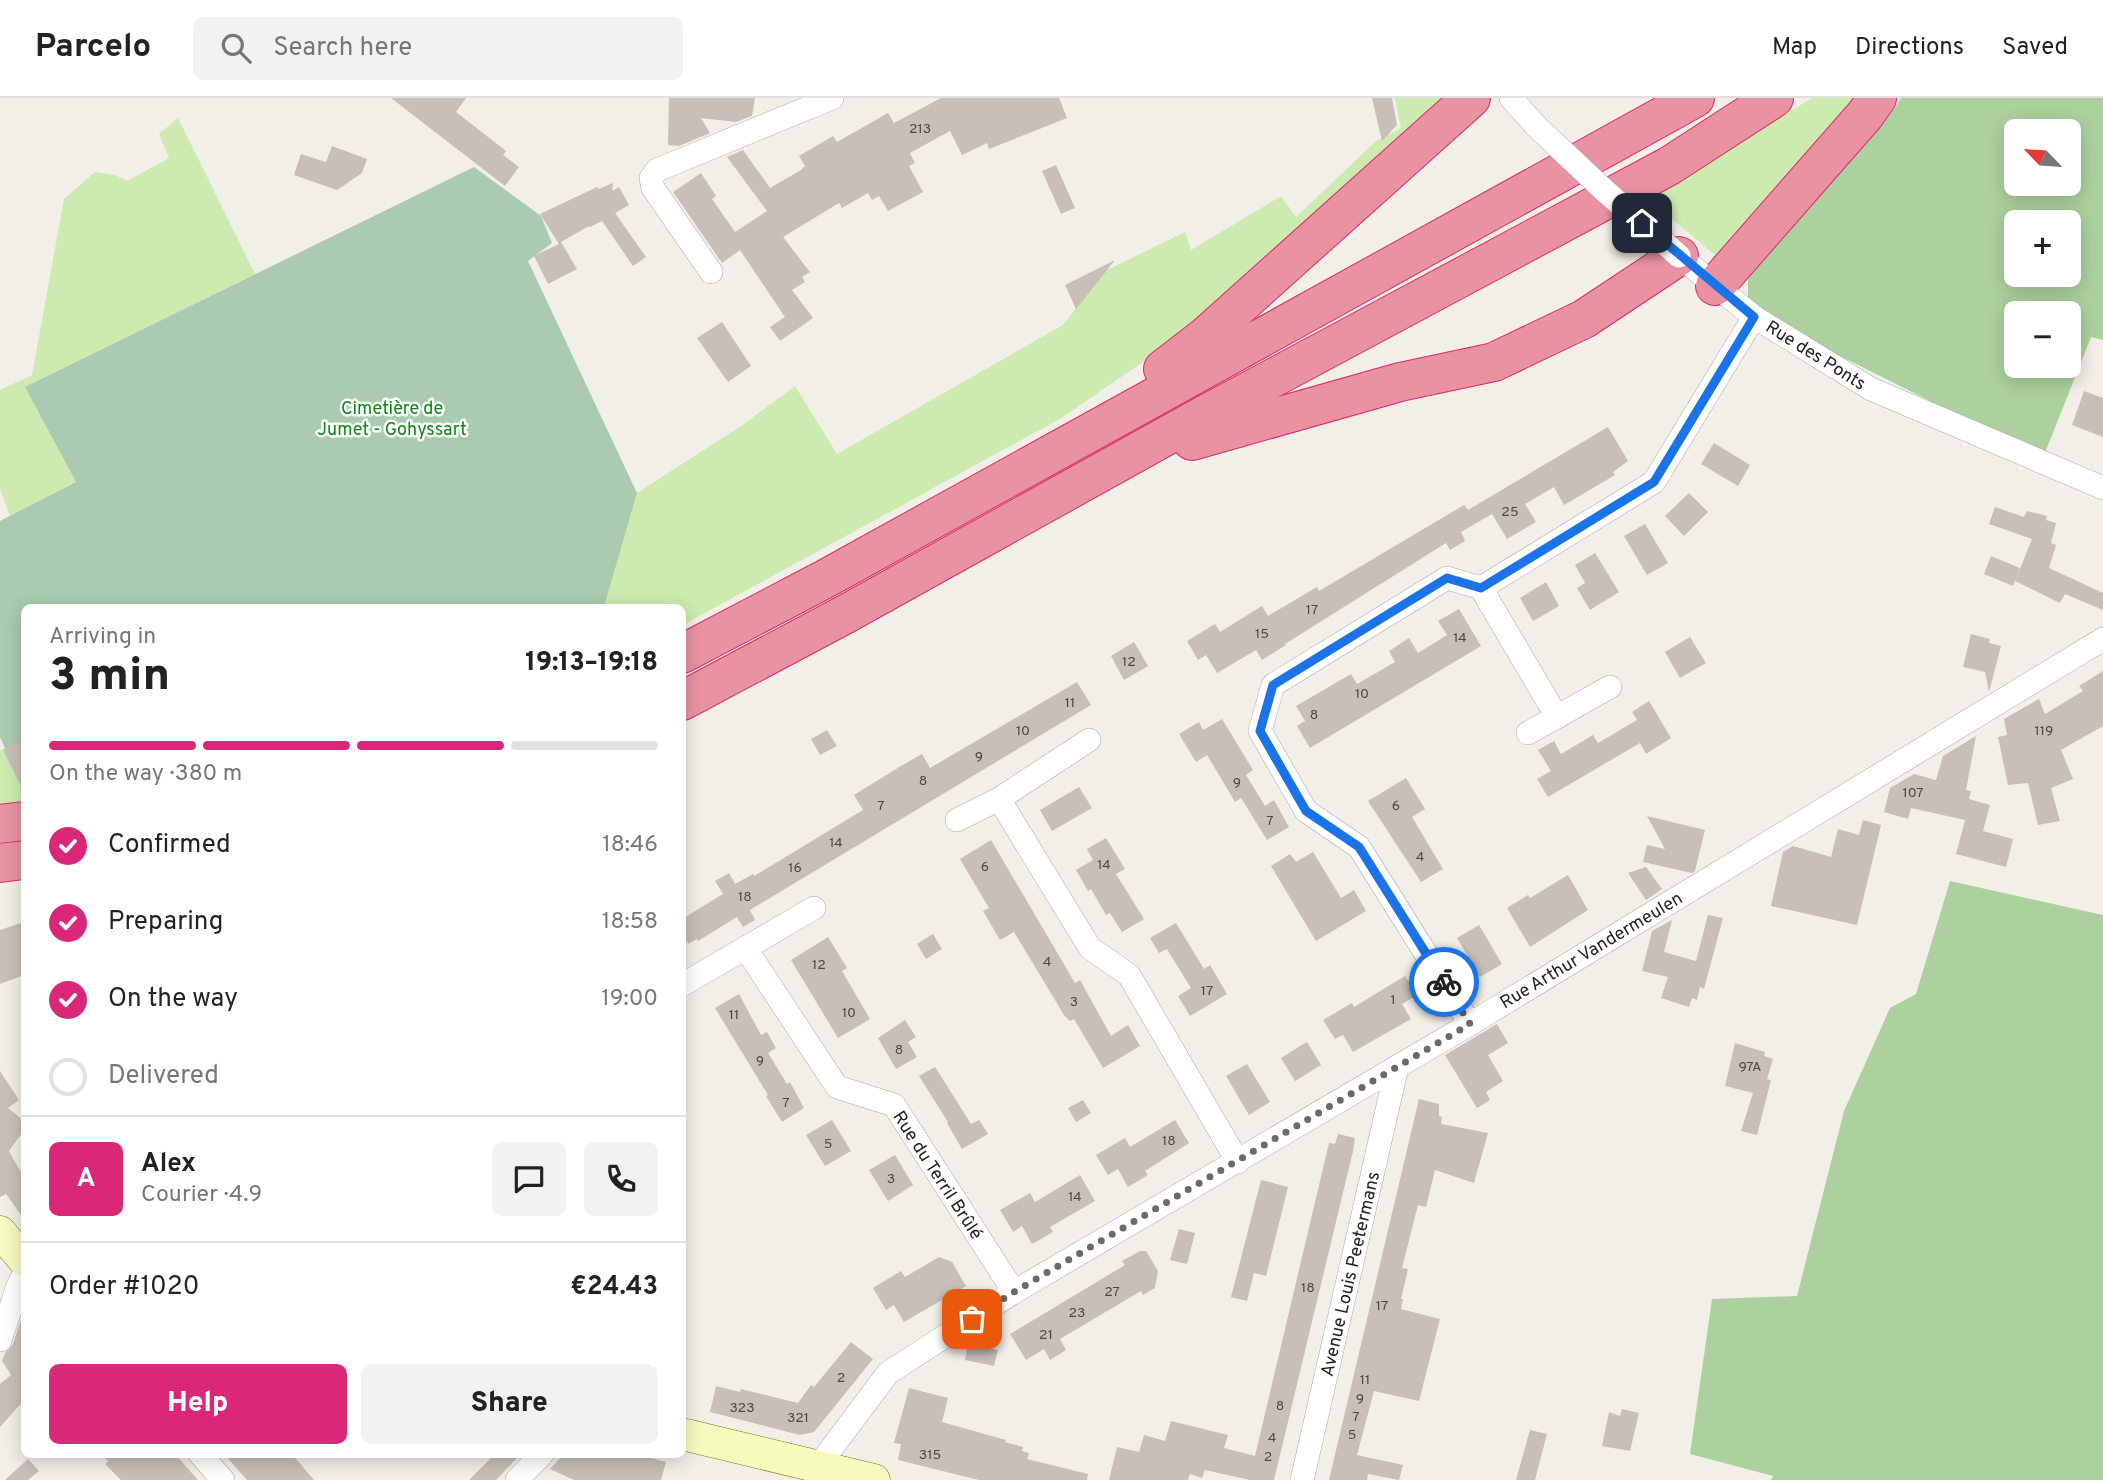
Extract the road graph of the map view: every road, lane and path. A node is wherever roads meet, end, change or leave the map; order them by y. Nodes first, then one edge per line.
1 (832, 98) edge
2 (1471, 98) edge
3 (1511, 98) edge
4 (1695, 98) edge
5 (1774, 98) edge
6 (1877, 98) edge
7 (1679, 256) junction
8 (711, 272) dead end
9 (1715, 286) junction
10 (1754, 317) junction
11 (1056, 449) junction
12 (1116, 464) junction
13 (2103, 488) edge
14 (1481, 588) junction
15 (2103, 639) edge
16 (686, 652) edge
17 (1610, 687) dead end
18 (686, 699) edge
19 (1557, 717) junction
20 (1528, 733) dead end
21 (1089, 740) dead end
22 (999, 799) junction
23 (957, 820) dead end
24 (21, 821) edge
25 (0, 824) edge
26 (21, 860) edge
27 (0, 863) edge
28 (814, 908) dead end
29 (746, 948) junction
30 (686, 983) edge
31 (1470, 1024) junction
32 (1397, 1067) junction
33 (1238, 1162) junction
34 (0, 1232) edge
35 (21, 1256) edge
36 (21, 1280) edge
37 (1014, 1292) junction
38 (0, 1340) edge
39 (686, 1435) edge
40 (204, 1458) edge
41 (538, 1458) edge
42 (819, 1465) junction
43 (223, 1480) edge
44 (517, 1480) edge
45 (874, 1480) edge
46 (1302, 1480) edge

1 - 8 street
2 - 11 highway
3 - 7 street, Rue des Ponts, bridge
4 - 11 highway
5 - 12 highway
6 - 9 highway
7 - 9 street, Rue des Ponts
7 - 12 highway
9 - 10 street, Rue des Ponts
10 - 13 street, Rue des Ponts
10 - 14 street
11 - 16 highway
12 - 18 highway
14 - 19 street
14 - 31 street
15 - 31 street, Rue Arthur Vandermeulen
17 - 19 street
19 - 20 street
21 - 22 street
22 - 23 street
22 - 33 street
24 - 25 highway
26 - 27 highway
28 - 29 street
29 - 30 street
29 - 37 street, Rue du Terril Brûlé
31 - 32 street, Rue Arthur Vandermeulen
32 - 33 street, Rue Arthur Vandermeulen
32 - 46 street, Avenue Louis Peetermans
33 - 37 street, Rue Arthur Vandermeulen
34 - 35 street
36 - 38 street
37 - 42 street, Rue Arthur Vandermeulen
39 - 42 street
40 - 43 street
41 - 44 street
42 - 45 street

